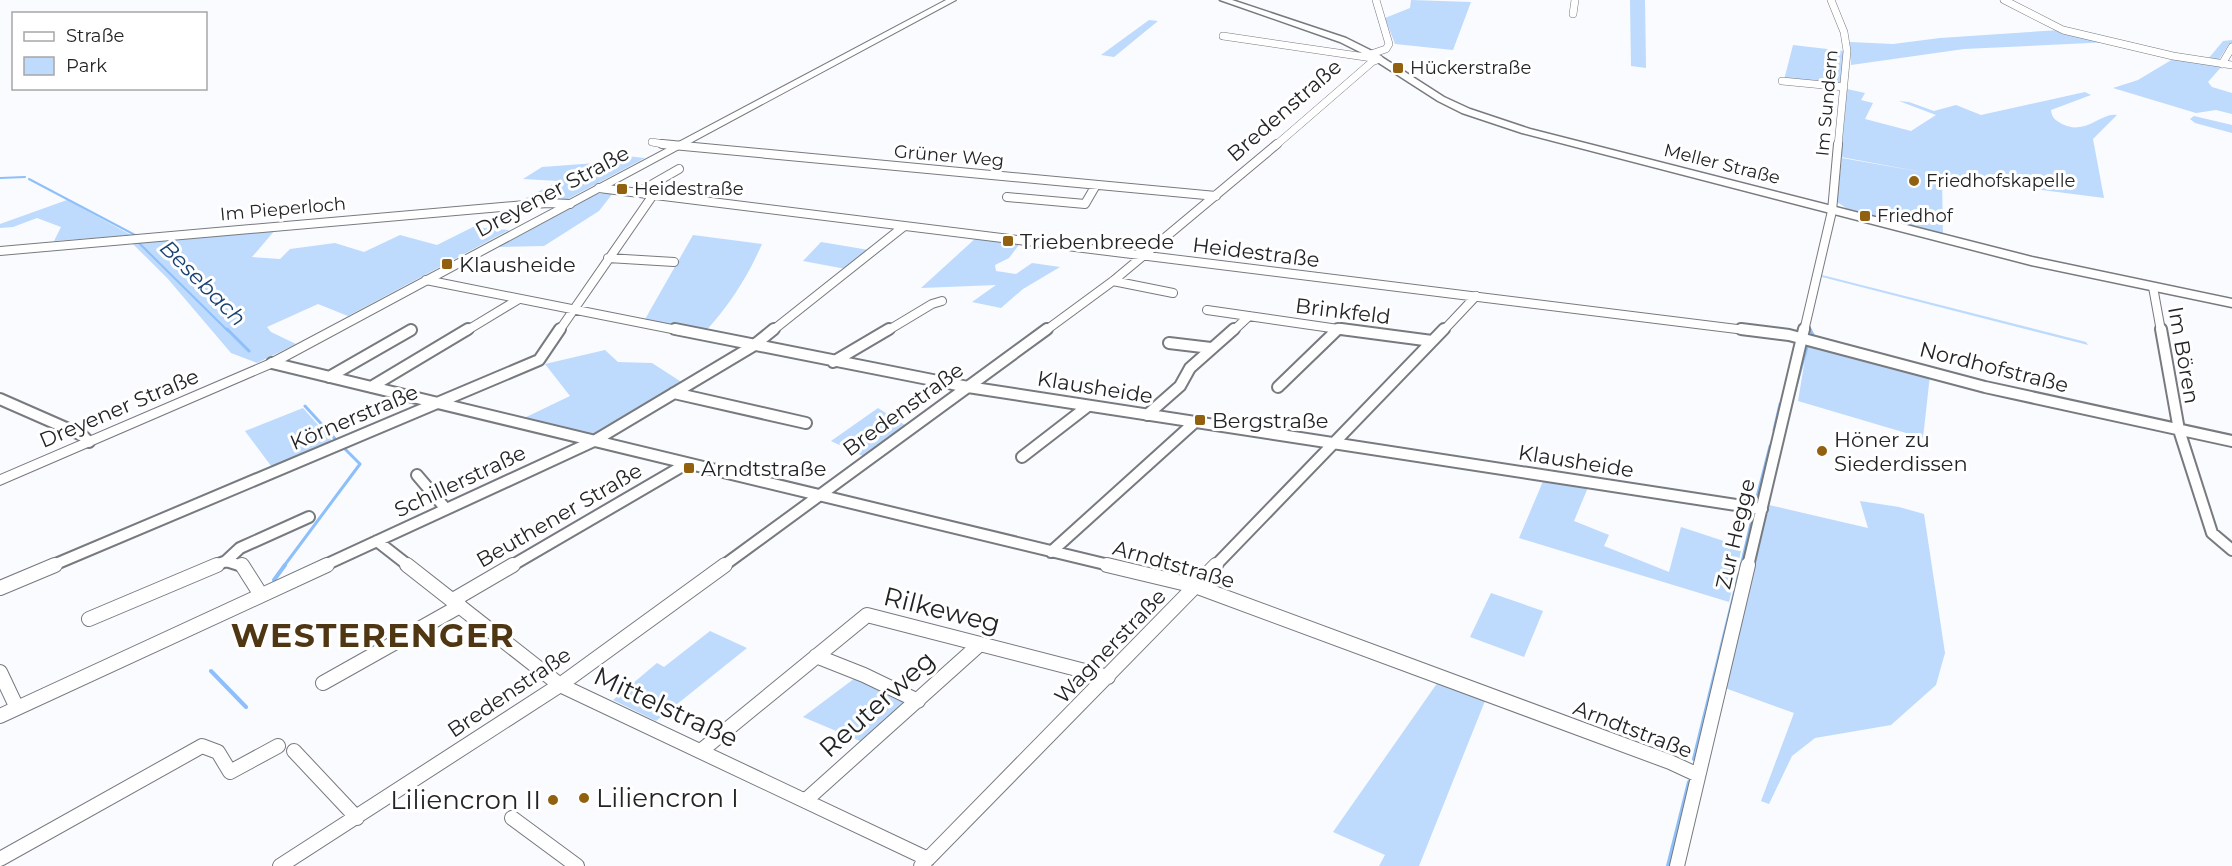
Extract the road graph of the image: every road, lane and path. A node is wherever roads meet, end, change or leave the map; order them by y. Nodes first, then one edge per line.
1 (952, 0) edge
2 (1224, 0) edge
3 (1376, 0) edge
4 (1575, 0) edge
5 (1831, 0) edge
6 (2004, 0) edge
7 (1573, 14) dead end
8 (1223, 36) dead end
9 (2232, 47) edge
10 (1375, 56) junction
11 (2222, 63) junction
12 (2232, 65) edge
13 (1782, 81) dead end
14 (1844, 87) junction
15 (652, 142) dead end
16 (679, 146) junction
17 (679, 169) dead end
18 (1096, 185) junction
19 (599, 188) junction
20 (637, 193) junction
21 (653, 195) junction
22 (1216, 196) junction
23 (1007, 197) dead end
24 (570, 204) junction
25 (1832, 211) junction
26 (903, 227) junction
27 (0, 251) edge
28 (1146, 256) junction
29 (608, 258) junction
30 (674, 262) dead end
31 (426, 280) junction
32 (1113, 281) junction
33 (2153, 287) junction
34 (1173, 293) dead end
35 (1476, 296) junction
36 (519, 299) junction
37 (942, 301) dead end
38 (2232, 303) edge
39 (574, 310) junction
40 (1207, 310) dead end
41 (1248, 317) junction
42 (1339, 328) junction
43 (411, 330) dead end
44 (1801, 337) junction
45 (1432, 340) junction
46 (1169, 343) dead end
47 (753, 346) junction
48 (1211, 348) junction
49 (833, 362) junction
50 (272, 363) junction
51 (329, 377) junction
52 (371, 387) junction
53 (968, 387) junction
54 (1278, 387) dead end
55 (674, 393) junction
56 (0, 399) edge
57 (436, 403) junction
58 (1088, 406) junction
59 (1147, 415) junction
60 (1195, 422) junction
61 (806, 423) dead end
62 (2179, 430) junction
63 (594, 441) junction
64 (2232, 441) edge
65 (89, 442) junction
66 (1333, 443) junction
67 (1022, 456) dead end
68 (686, 464) junction
69 (417, 475) dead end
70 (0, 480) edge
71 (818, 496) junction
72 (446, 509) junction
73 (1762, 509) junction
74 (309, 517) dead end
75 (377, 541) junction
76 (2232, 550) edge
77 (1051, 552) junction
78 (226, 561) junction
79 (1195, 586) junction
80 (0, 588) edge
81 (261, 595) junction
82 (456, 603) junction
83 (89, 619) dead end
84 (980, 644) junction
85 (816, 656) junction
86 (0, 672) edge
87 (1108, 678) junction
88 (323, 682) dead end
89 (561, 685) junction
90 (918, 701) junction
91 (17, 708) junction
92 (0, 716) edge
93 (278, 746) dead end
94 (702, 750) junction
95 (294, 751) dead end
96 (1698, 775) junction
97 (806, 800) junction
98 (357, 818) junction
99 (512, 818) dead end
100 (0, 859) edge
101 (925, 862) edge
102 (280, 866) edge
103 (577, 866) edge
104 (1677, 866) edge

1 - 16 street, Dreyener Straße
2 - 10 main road, Meller Straße
3 - 10 street
4 - 7 street
5 - 14 street, Im Sundern
6 - 11 street
8 - 10 street
9 - 11 street
10 - 22 street, Bredenstraße
10 - 25 main road, Meller Straße
11 - 12 street
13 - 14 street
14 - 25 street, Im Sundern
15 - 16 street, Grüner Weg
16 - 18 street, Grüner Weg
16 - 19 street, Dreyener Straße
17 - 20 street
18 - 22 street, Grüner Weg
18 - 23 street
19 - 20 street, Heidestraße
19 - 24 street, Dreyener Straße
20 - 21 street, Heidestraße
21 - 26 street, Heidestraße
21 - 29 street, Körnerstraße
22 - 28 street, Bredenstraße
24 - 27 street, Im Pieperloch
24 - 31 street, Dreyener Straße
25 - 33 main road, Meller Straße
25 - 44 street, Zur Hegge
26 - 28 street, Heidestraße
26 - 47 street, Schillerstraße
28 - 32 street, Bredenstraße
28 - 35 street, Heidestraße
29 - 30 street
29 - 39 street, Körnerstraße
31 - 36 street, Klausheide
31 - 50 street, Dreyener Straße
32 - 34 street
32 - 53 street, Bredenstraße
33 - 38 main road, Meller Straße
33 - 62 street, Im Bören
35 - 44 street, Heidestraße
35 - 45 street, Wagnerstraße
36 - 39 street, Klausheide
36 - 52 street
37 - 49 street
39 - 47 street, Klausheide
39 - 57 street, Körnerstraße
40 - 41 street, Brinkfeld
41 - 42 street, Brinkfeld
41 - 48 street
42 - 45 street, Brinkfeld
42 - 54 street
43 - 51 street
44 - 62 street, Nordhofstraße
44 - 73 street, Zur Hegge
45 - 66 street, Wagnerstraße
46 - 48 street
47 - 49 street, Klausheide
47 - 55 street, Schillerstraße
48 - 59 street
49 - 53 street, Klausheide
50 - 51 street, Arndtstraße
50 - 65 street, Dreyener Straße
51 - 52 street, Arndtstraße
52 - 57 street, Arndtstraße
53 - 58 street, Klausheide
53 - 71 street, Bredenstraße
55 - 61 street
55 - 63 street, Schillerstraße
56 - 65 street
57 - 63 street, Arndtstraße
57 - 80 street, Körnerstraße
58 - 59 street, Klausheide
58 - 67 street
59 - 60 street, Klausheide
60 - 66 street, Klausheide
60 - 77 street
62 - 64 street, Nordhofstraße
62 - 76 street
63 - 68 street, Arndtstraße
63 - 72 street, Schillerstraße
65 - 70 street, Dreyener Straße
66 - 73 street, Klausheide
66 - 79 street, Wagnerstraße
68 - 71 street, Arndtstraße
68 - 82 street, Beuthener Straße
69 - 72 street
71 - 77 street, Arndtstraße
71 - 89 street, Bredenstraße
72 - 75 street, Schillerstraße
73 - 96 street, Zur Hegge
74 - 78 street
75 - 81 street, Schillerstraße
75 - 82 street, Mittelstraße
77 - 79 street, Arndtstraße
78 - 81 street
78 - 83 street
79 - 87 street, Wagnerstraße
79 - 96 street, Arndtstraße
81 - 91 street, Schillerstraße
82 - 88 street, Beuthener Straße
82 - 89 street, Mittelstraße
84 - 85 street, Rilkeweg
84 - 87 street, Rilkeweg
84 - 90 street, Reuterweg
85 - 90 street
85 - 94 street, Rilkeweg
86 - 91 street
87 - 101 street, Wagnerstraße
89 - 94 street, Mittelstraße
89 - 98 street, Bredenstraße
90 - 97 street, Reuterweg
91 - 92 street, Schillerstraße
93 - 100 street
94 - 97 street, Mittelstraße
95 - 98 street
96 - 104 street, Zur Hegge
97 - 101 street, Mittelstraße
98 - 102 street, Bredenstraße
99 - 103 street

